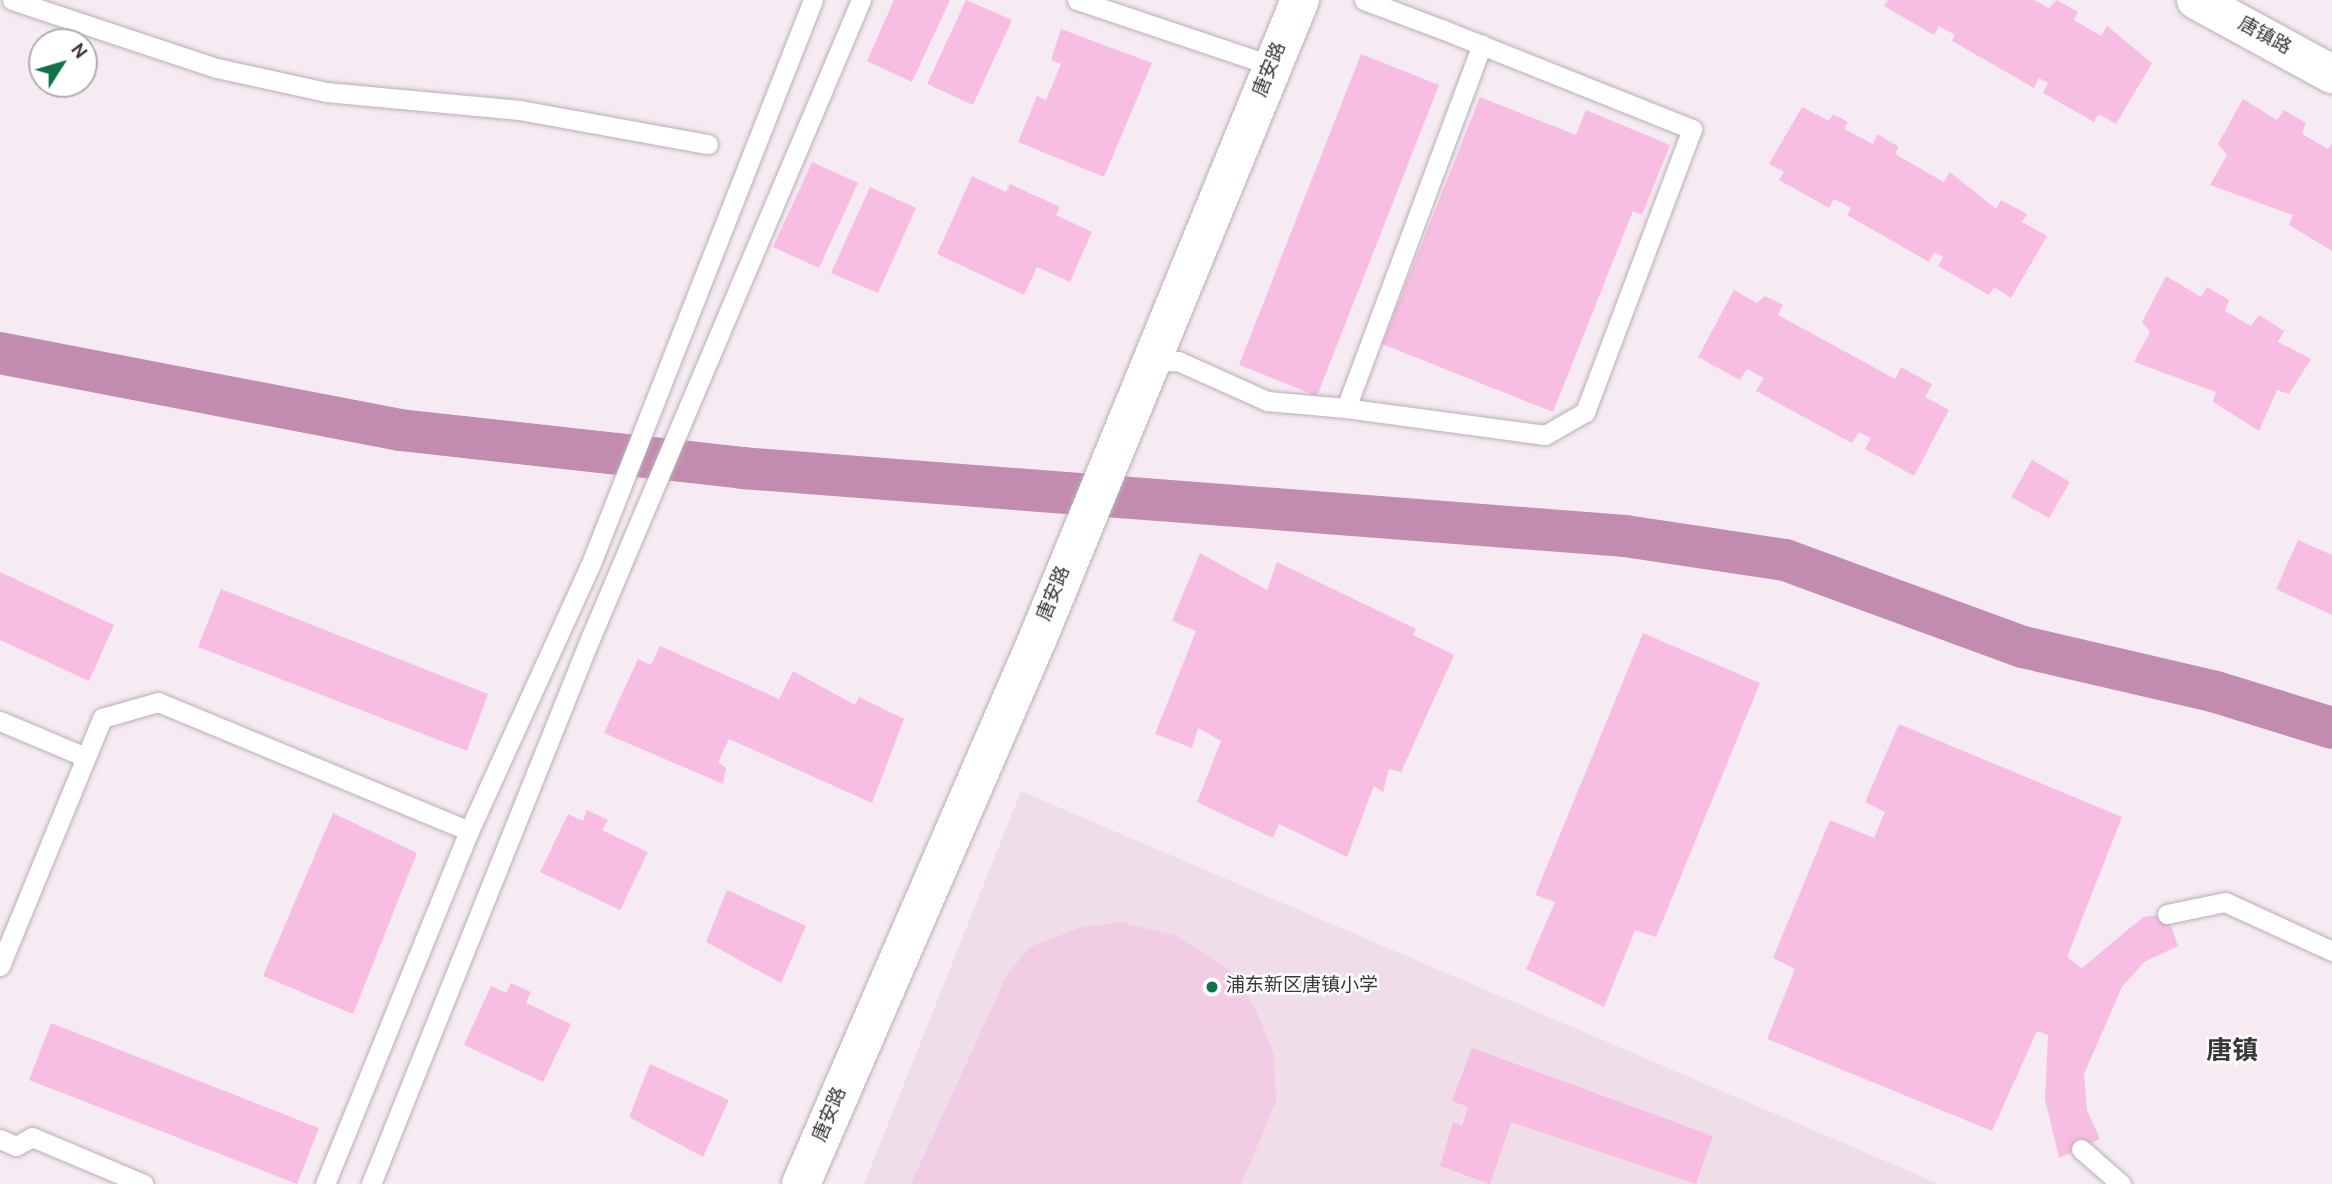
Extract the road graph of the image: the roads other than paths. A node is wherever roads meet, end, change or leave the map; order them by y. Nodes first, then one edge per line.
1 (12, 0) edge
2 (813, 0) edge
3 (861, 0) edge
4 (1077, 0) edge
5 (1300, 0) edge
6 (1364, 0) edge
7 (2196, 0) edge
8 (1482, 45) junction
9 (1273, 66) junction
10 (2332, 74) edge
11 (708, 144) dead end
12 (1144, 373) junction
13 (1346, 408) junction
14 (0, 721) edge
15 (83, 756) junction
16 (469, 831) junction
17 (2167, 914) dead end
18 (2332, 951) edge
19 (0, 966) edge
20 (0, 1139) edge
21 (2081, 1149) dead end
22 (143, 1184) edge
23 (325, 1184) edge
24 (371, 1184) edge
25 (801, 1184) edge
26 (2121, 1184) edge

1 - 11 lane
2 - 16 lane
3 - 24 lane
4 - 9 lane
5 - 9 street, 唐安路
6 - 8 lane
7 - 10 street, 唐镇路
8 - 13 lane
8 - 13 lane
9 - 12 street, 唐安路
12 - 13 lane
12 - 25 street, 唐安路
14 - 15 lane
15 - 16 lane
15 - 19 lane
16 - 23 lane
17 - 18 lane
20 - 22 lane
21 - 26 lane

